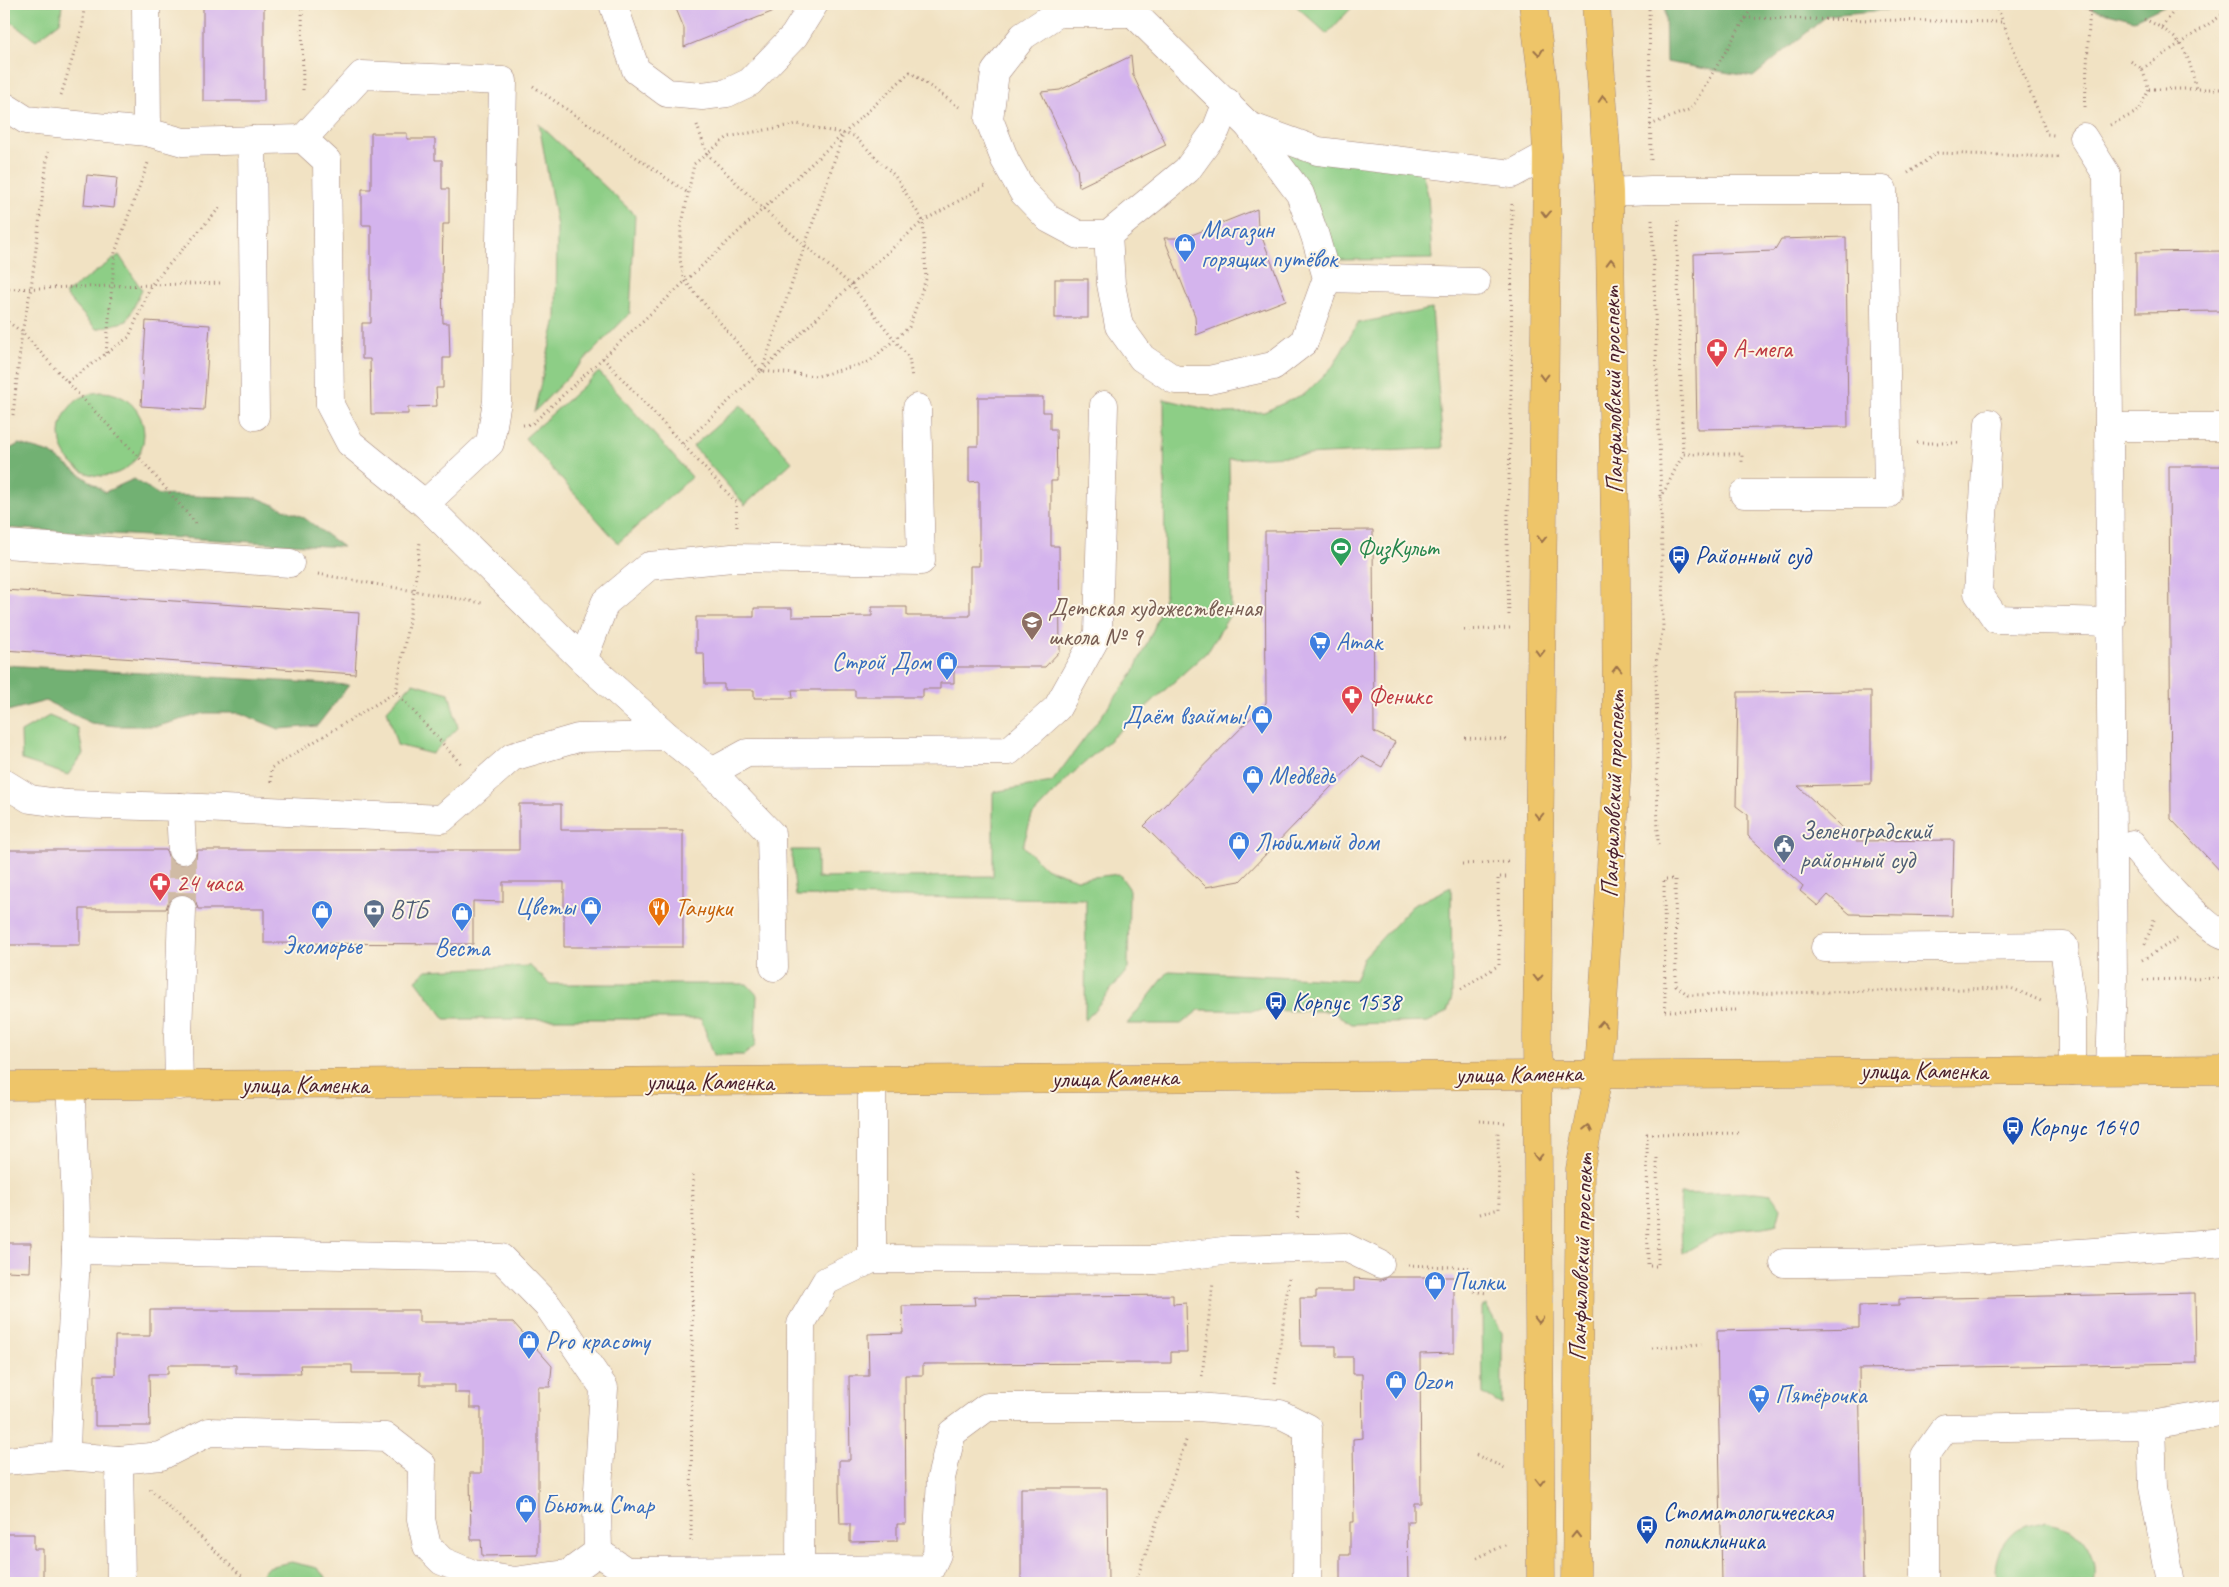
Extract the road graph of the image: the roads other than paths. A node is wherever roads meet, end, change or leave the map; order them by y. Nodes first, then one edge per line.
1 (146, 4) edge
2 (614, 4) edge
3 (814, 4) edge
4 (1533, 4) edge
5 (1596, 4) edge
6 (1129, 8) edge
7 (1227, 102) junction
8 (4, 106) edge
9 (1249, 126) junction
10 (147, 132) junction
11 (2084, 137) road end
12 (303, 139) junction
13 (252, 140) junction
14 (1547, 155) junction
15 (1610, 192) junction
16 (1108, 235) junction
17 (1327, 278) junction
18 (1476, 282) dead end
19 (1104, 405) dead end
20 (917, 408) road end
21 (255, 416) dead end
22 (2109, 427) junction
23 (2225, 427) edge
24 (1988, 433) road end
25 (1744, 494) road end
26 (426, 504) junction
27 (4, 544) edge
28 (290, 564) road end
29 (2111, 622) junction
30 (583, 660) junction
31 (667, 736) junction
32 (712, 772) junction
33 (4, 783) edge
34 (180, 807) junction
35 (2132, 844) dead end
36 (182, 850) tunnel mouth
37 (182, 909) tunnel mouth
38 (2215, 929) edge
39 (1825, 948) dead end
40 (774, 967) dead end
41 (2110, 1070) junction
42 (2225, 1070) edge
43 (2072, 1071) junction
44 (1599, 1072) junction
45 (1537, 1074) junction
46 (872, 1080) junction
47 (4, 1086) edge
48 (70, 1086) junction
49 (179, 1086) junction
50 (2225, 1242) edge
51 (76, 1250) junction
52 (872, 1259) junction
53 (1784, 1262) dead end
54 (1380, 1264) road end
55 (2225, 1412) edge
56 (2151, 1426) junction
57 (66, 1456) junction
58 (119, 1460) junction
59 (4, 1461) edge
60 (598, 1552) junction
61 (811, 1574) edge
62 (691, 1577) edge
63 (121, 1583) edge
64 (1307, 1583) edge
65 (1541, 1583) edge
66 (1576, 1583) edge
67 (1925, 1583) edge
68 (2171, 1583) edge

1 - 10 street
2 - 3 street
4 -> 14 main road, Панфиловский проспект
15 -> 5 main road, Панфиловский проспект
6 - 7 street
6 - 16 street
7 - 9 street
7 - 16 street
8 - 10 street
9 - 14 street
9 - 17 street
10 - 13 street
11 - 22 street
12 - 13 street
12 - 26 street
12 - 26 street
13 - 21 street
14 -> 45 main road, Панфиловский проспект
15 - 25 street
44 -> 15 main road, Панфиловский проспект
16 - 17 street
17 - 18 street
19 - 32 street
20 - 30 street
22 - 23 street
22 - 29 street
24 - 29 street
26 - 30 street
27 - 28 street
29 - 41 street
30 - 31 street
31 - 32 street
31 - 34 street
32 - 40 street
33 - 34 street
34 - 36 street
35 - 38 street
37 - 49 street
39 - 43 street
41 - 42 main road, улица Каменка
41 - 43 main road, улица Каменка
43 - 44 main road, улица Каменка
44 - 45 main road, улица Каменка
66 -> 44 main road, Панфиловский проспект
45 - 46 main road, улица Каменка
45 -> 65 main road, Панфиловский проспект
46 - 49 main road, улица Каменка
46 - 52 street
47 - 48 main road, улица Каменка
48 - 49 main road, улица Каменка
48 - 51 street
50 - 53 street
51 - 57 street
51 - 60 street
52 - 54 street
52 - 61 street
55 - 56 street
56 - 67 street
56 - 68 street
57 - 58 street
57 - 59 street
58 - 60 street
58 - 63 street
60 - 62 street
61 - 62 street
61 - 64 street

